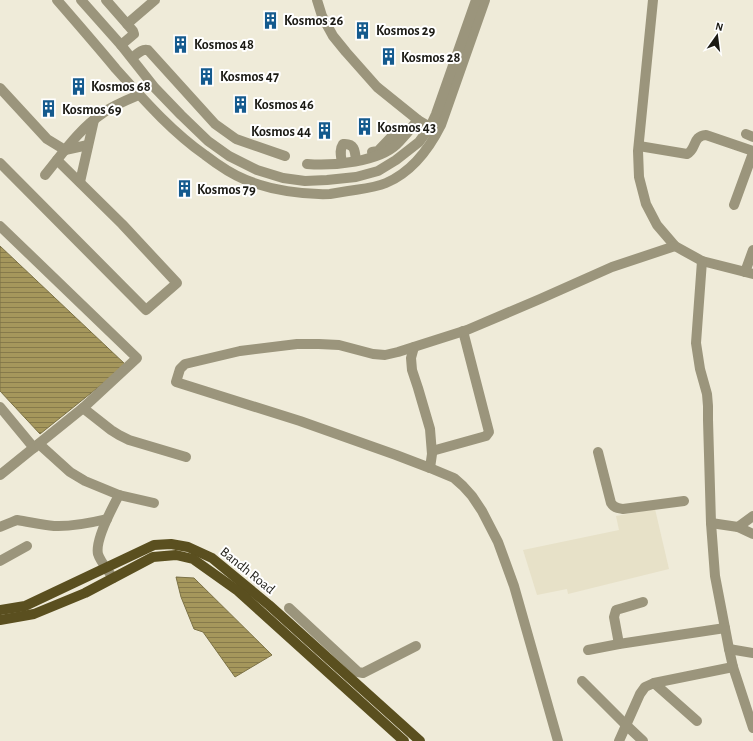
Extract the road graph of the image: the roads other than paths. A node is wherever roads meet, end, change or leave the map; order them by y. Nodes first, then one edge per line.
1 (57, 0) edge
2 (82, 0) edge
3 (106, 0) edge
4 (155, 0) edge
5 (317, 0) edge
6 (476, 0) edge
7 (485, 0) edge
8 (653, 0) edge
9 (126, 24) junction
10 (121, 45) junction
11 (132, 58) junction
12 (0, 88) edge
13 (139, 95) junction
14 (94, 120) junction
15 (418, 120) junction
16 (430, 127) junction
17 (208, 141) junction
18 (88, 145) junction
19 (639, 146) junction
20 (196, 149) junction
21 (64, 150) junction
22 (753, 152) edge
23 (285, 156) dead end
24 (358, 157) junction
25 (58, 160) junction
26 (0, 163) edge
27 (342, 163) junction
28 (308, 164) dead end
29 (45, 175) dead end
30 (80, 182) junction
31 (734, 205) dead end
32 (0, 226) edge
33 (675, 246) junction
34 (753, 250) edge
35 (702, 261) junction
36 (749, 273) edge
37 (463, 331) junction
38 (414, 348) junction
39 (0, 407) edge
40 (83, 408) junction
41 (36, 446) junction
42 (432, 451) junction
43 (598, 452) dead end
44 (186, 457) dead end
45 (430, 468) junction
46 (0, 475) edge
47 (119, 495) junction
48 (684, 501) dead end
49 (154, 503) dead end
50 (753, 516) edge
51 (107, 519) junction
52 (711, 523) junction
53 (0, 527) edge
54 (738, 527) junction
55 (753, 534) edge
56 (27, 546) dead end
57 (0, 561) edge
58 (106, 568) junction
59 (113, 578) junction
60 (643, 602) dead end
61 (289, 608) dead end
62 (0, 610) edge
63 (0, 620) edge
64 (725, 628) junction
65 (619, 644) junction
66 (416, 646) dead end
67 (729, 649) junction
68 (588, 650) dead end
69 (753, 653) edge
70 (733, 667) junction
71 (582, 681) dead end
72 (654, 683) junction
73 (697, 721) dead end
74 (626, 725) junction
75 (753, 728) edge
76 (404, 741) edge
77 (420, 741) edge
78 (558, 741) edge
79 (619, 741) edge
80 (643, 741) edge

1 - 13 street
2 - 10 street
3 - 9 street
4 - 9 street
5 - 15 street
6 - 16 street
7 - 20 street
8 - 19 street
9 - 10 street
10 - 11 street
11 - 17 street
11 - 23 street
12 - 21 street
13 - 14 street
13 - 20 street
14 - 18 street
14 - 21 street
15 - 16 street
15 - 24 street
16 - 17 street
17 - 20 street
18 - 21 street
18 - 30 street
19 - 22 street
19 - 33 street
21 - 25 street
22 - 31 street
24 - 27 street
24 - 27 street
25 - 29 street
25 - 30 street
26 - 30 street
27 - 28 street
32 - 40 street
33 - 35 street
33 - 37 street
34 - 36 street
35 - 36 street
35 - 52 street
37 - 38 street
37 - 42 street
38 - 42 street
38 - 45 street
39 - 41 street
40 - 41 street
40 - 44 street
41 - 46 street
41 - 47 street
42 - 45 street
43 - 48 street
45 - 78 street
47 - 49 street
47 - 51 street
50 - 54 street
51 - 53 street
51 - 58 street
52 - 54 street
52 - 64 street
54 - 55 street
56 - 57 street
58 - 59 street
58 - 62 main road, Bandh Road
58 - 77 main road, Bandh Road
59 - 63 main road, Bandh Road
59 - 76 main road, Bandh Road
60 - 65 street
61 - 66 street
64 - 65 street
64 - 67 street
65 - 68 street
67 - 69 street
67 - 70 street
70 - 72 street
70 - 75 street
71 - 74 street
72 - 73 street
72 - 74 street
74 - 79 street
74 - 80 street

